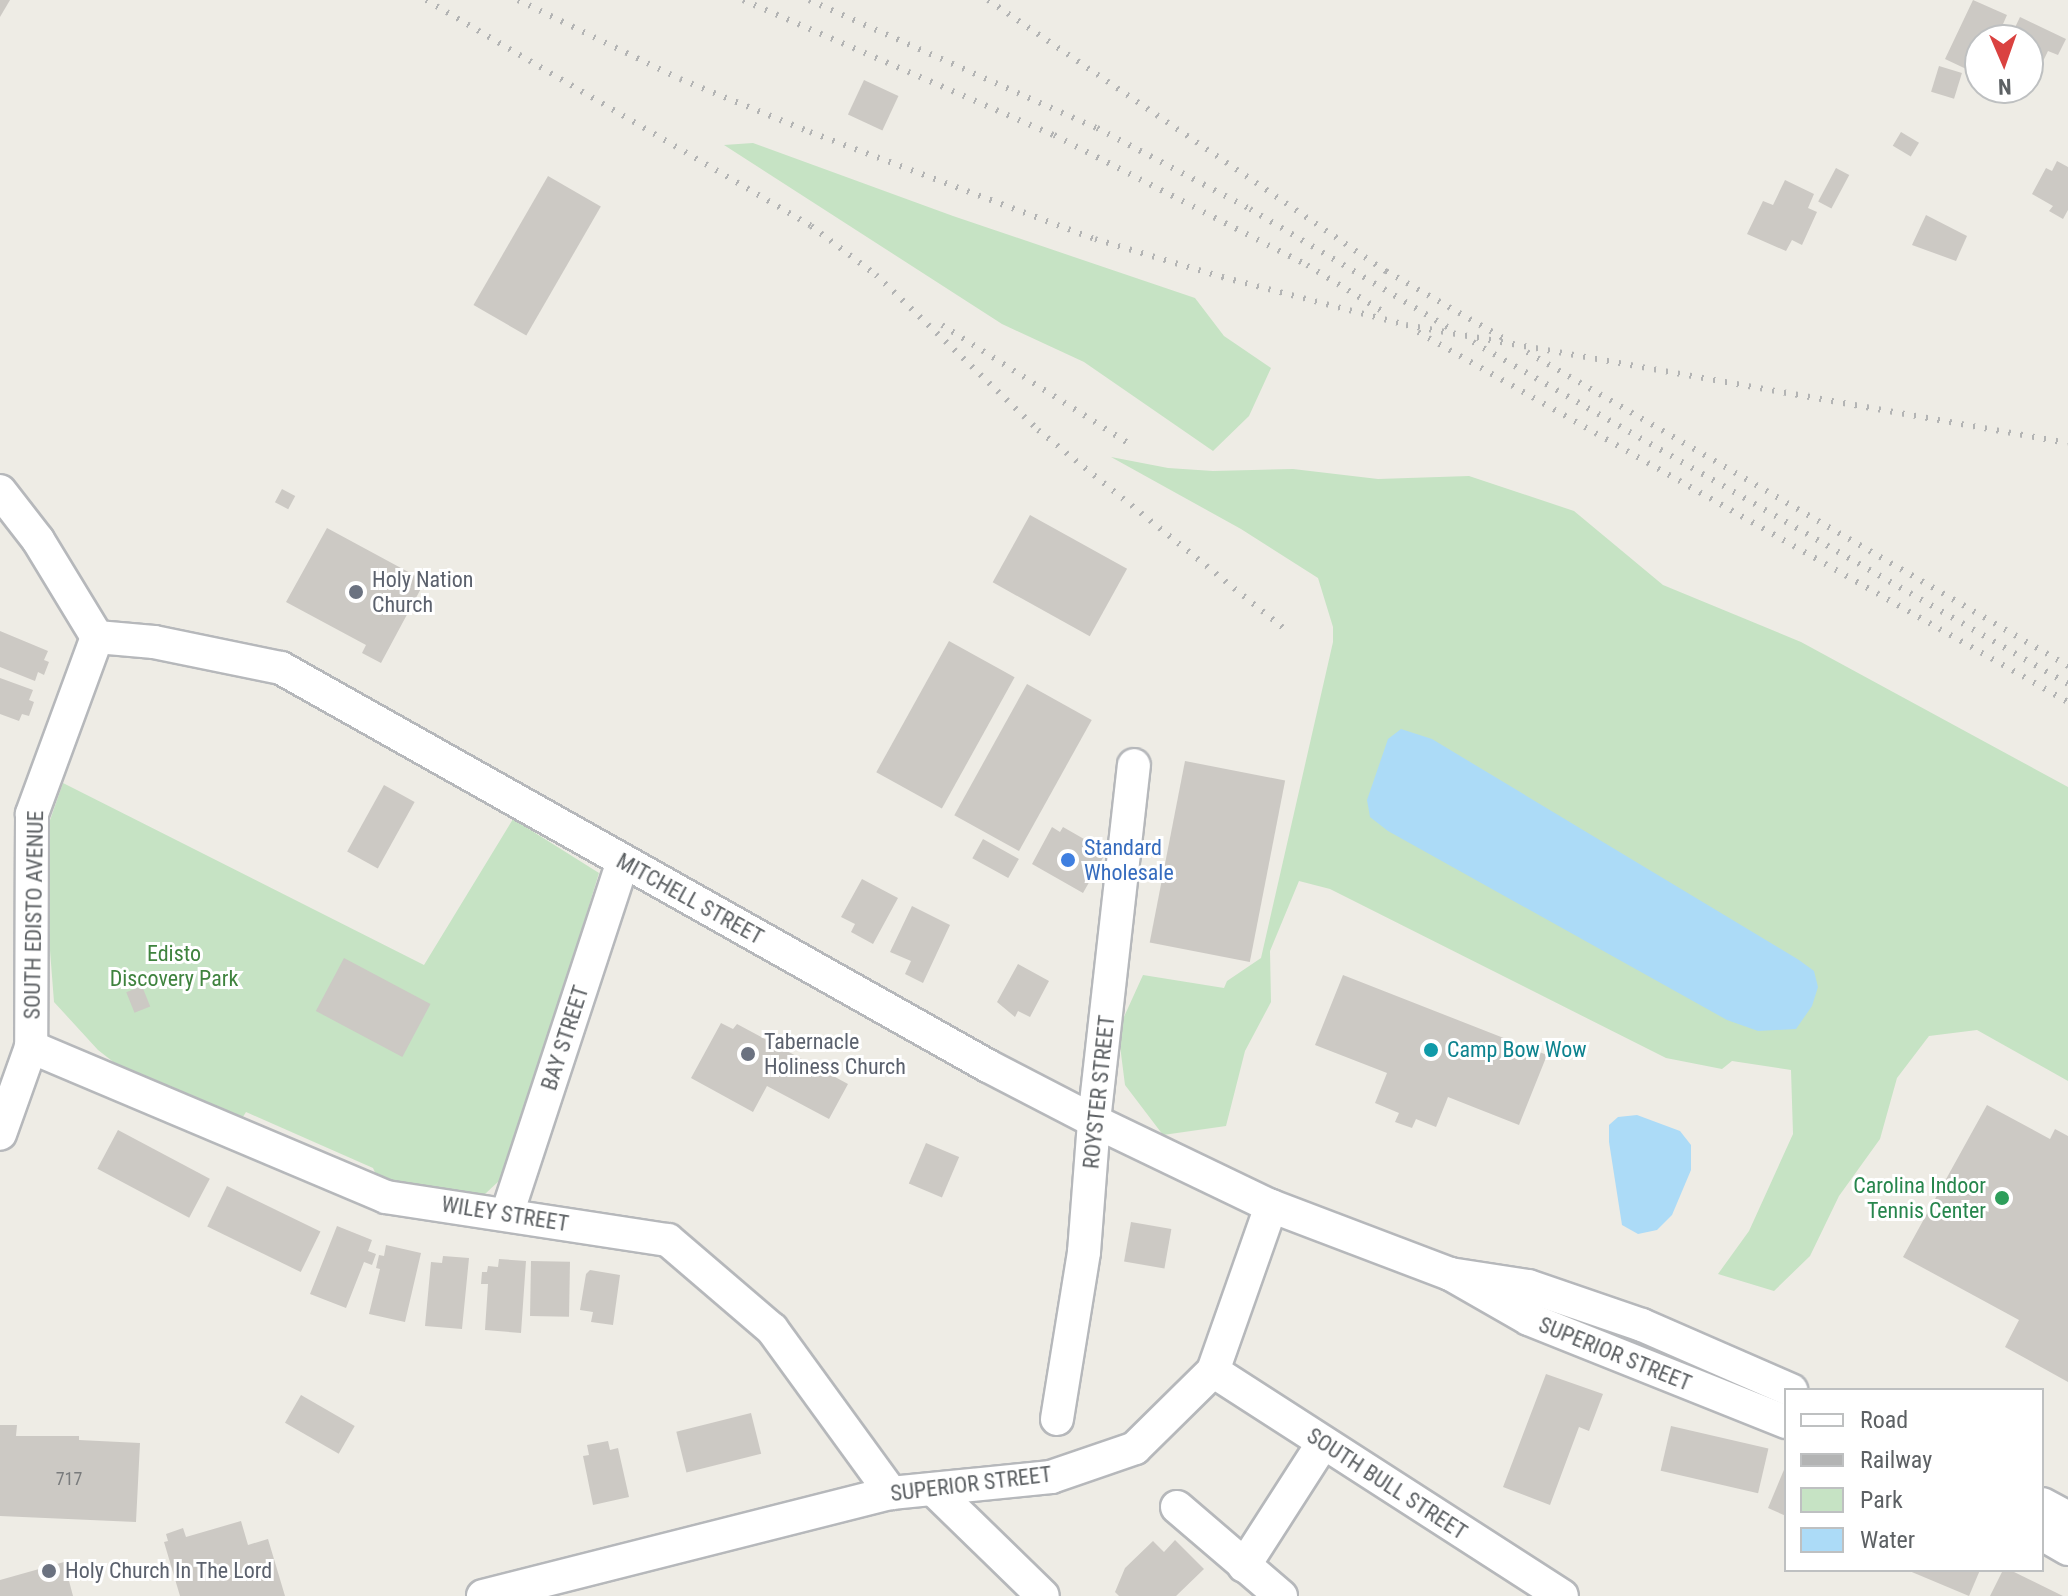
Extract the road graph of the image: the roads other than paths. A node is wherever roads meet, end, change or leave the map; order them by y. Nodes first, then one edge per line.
1 (0, 491) edge
2 (97, 637) junction
3 (1134, 765) dead end
4 (623, 862) junction
5 (31, 1047) junction
6 (1094, 1121) junction
7 (0, 1134) edge
8 (1271, 1206) junction
9 (507, 1214) junction
10 (1450, 1274) junction
11 (1213, 1371) junction
12 (1786, 1388) edge
13 (1057, 1419) dead end
14 (1784, 1421) edge
15 (1323, 1443) junction
16 (933, 1489) junction
17 (891, 1493) junction
18 (2044, 1505) edge
19 (1177, 1507) dead end
20 (2068, 1518) edge
21 (2044, 1535) edge
22 (2068, 1549) edge
23 (1244, 1566) junction
24 (483, 1596) edge
25 (1043, 1596) edge
26 (1281, 1596) edge
27 (1562, 1596) edge

1 - 2 street
2 - 4 street, MITCHELL STREET
2 - 5 street, SOUTH EDISTO AVENUE
3 - 6 street, ROYSTER STREET
4 - 6 street, MITCHELL STREET
4 - 9 street, BAY STREET
5 - 7 street, SOUTH EDISTO AVENUE
5 - 9 street, WILEY STREET
6 - 8 street, MITCHELL STREET
6 - 13 street, ROYSTER STREET
8 - 10 street, SUPERIOR STREET
8 - 11 street, SUPERIOR STREET
9 - 17 street, WILEY STREET
10 - 12 street, SUPERIOR STREET
10 - 14 street, SUPERIOR STREET
11 - 15 street, SOUTH BULL STREET
11 - 16 street, SUPERIOR STREET
15 - 23 street
15 - 27 street, SOUTH BULL STREET
16 - 17 street, SUPERIOR STREET
16 - 25 street
17 - 24 street, SUPERIOR STREET
18 - 20 street
19 - 23 street
21 - 22 street
23 - 26 street

